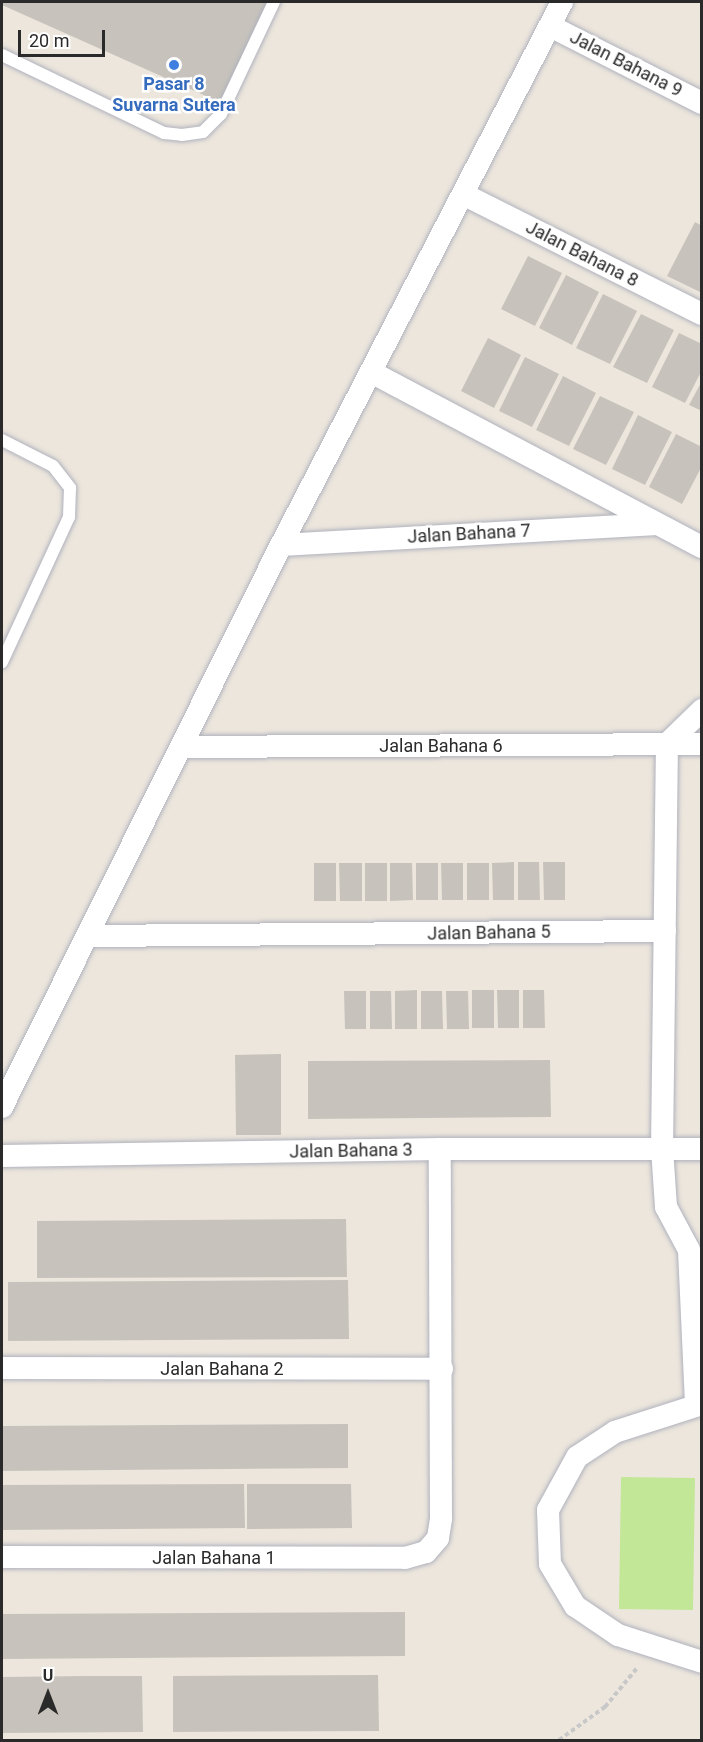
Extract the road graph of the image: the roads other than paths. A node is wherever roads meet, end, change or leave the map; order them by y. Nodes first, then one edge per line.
1 (274, 2) edge
2 (562, 2) edge
3 (549, 26) junction
4 (2, 55) edge
5 (702, 103) edge
6 (462, 194) junction
7 (702, 314) edge
8 (371, 372) junction
9 (2, 440) edge
10 (657, 524) junction
11 (281, 545) junction
12 (702, 548) edge
13 (3, 658) edge
14 (702, 710) edge
15 (667, 744) junction
16 (702, 744) edge
17 (181, 747) junction
18 (665, 931) junction
19 (89, 936) junction
20 (2, 1107) edge
21 (440, 1149) junction
22 (662, 1149) junction
23 (702, 1149) edge
24 (2, 1156) edge
25 (695, 1250) edge
26 (2, 1368) edge
27 (442, 1369) junction
28 (699, 1404) edge
29 (2, 1557) edge
30 (702, 1662) edge

1 - 4 lane
2 - 3 street
3 - 5 street, Jalan Bahana 9
3 - 6 street
6 - 7 street, Jalan Bahana 8
6 - 8 street
8 - 10 street
8 - 11 street
9 - 13 lane
10 - 11 street, Jalan Bahana 7
10 - 12 street
11 - 17 street
14 - 15 street
15 - 16 street, Jalan Bahana 6
15 - 17 street, Jalan Bahana 6
15 - 18 street
17 - 19 street
18 - 19 street, Jalan Bahana 5
18 - 22 street
19 - 20 street
21 - 22 street, Jalan Bahana 3
21 - 24 street, Jalan Bahana 3
21 - 27 street
22 - 23 street, Jalan Bahana 3
22 - 25 street
25 - 28 street
26 - 27 street, Jalan Bahana 2
27 - 29 street, Jalan Bahana 1
28 - 30 street

